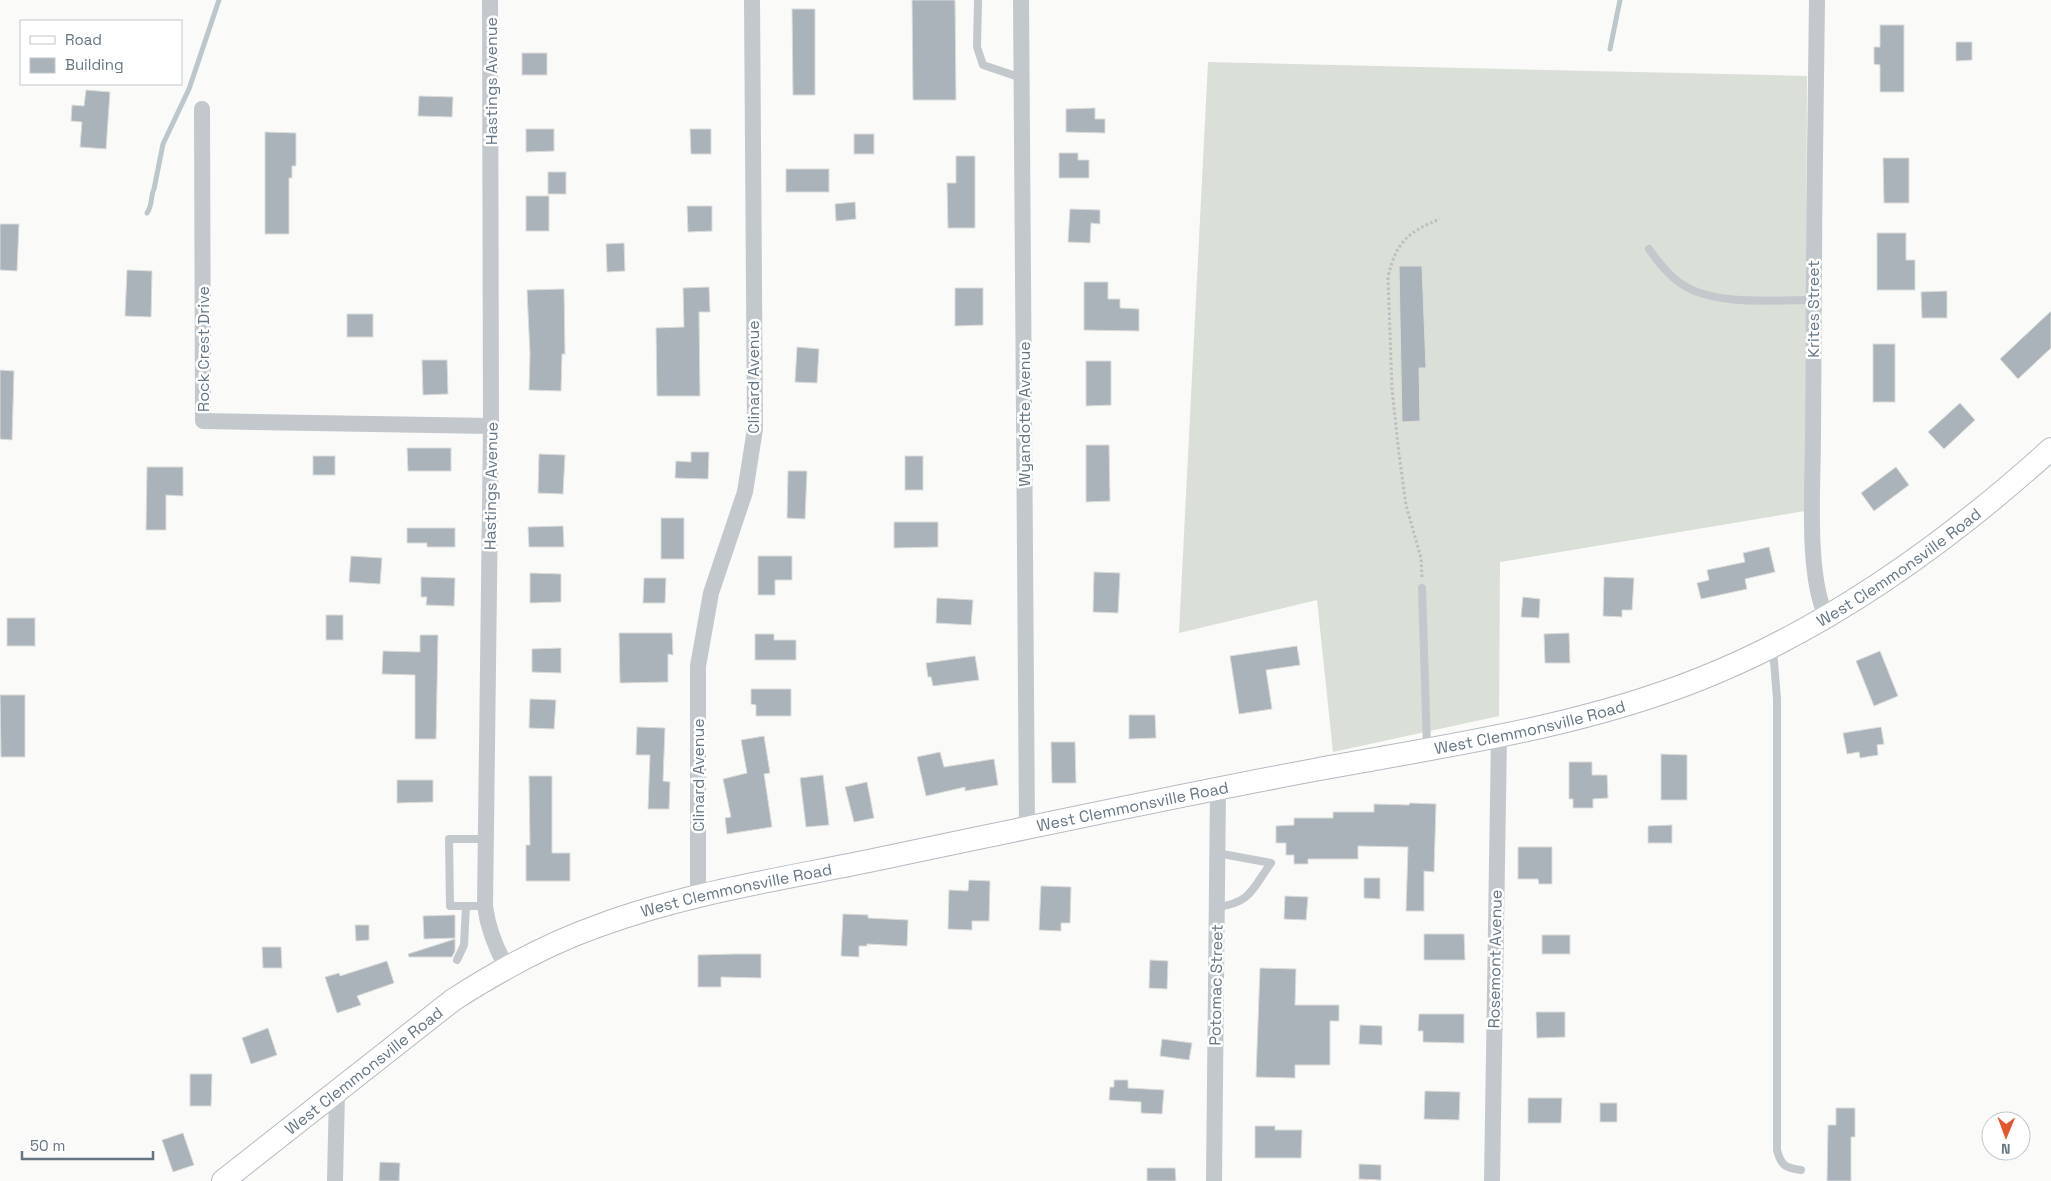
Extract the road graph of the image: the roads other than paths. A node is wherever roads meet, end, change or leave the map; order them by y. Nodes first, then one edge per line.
1 (490, 0) edge
2 (752, 0) edge
3 (978, 0) edge
4 (1021, 0) edge
5 (1817, 0) edge
6 (1022, 78) junction
7 (202, 109) dead end
8 (1649, 249) dead end
9 (1813, 300) junction
10 (492, 426) junction
11 (2051, 449) edge
12 (1422, 588) road end
13 (1826, 616) junction
14 (1773, 646) junction
15 (1499, 736) junction
16 (1427, 749) junction
17 (1218, 788) junction
18 (1028, 828) junction
19 (486, 839) junction
20 (1217, 853) junction
21 (698, 898) junction
22 (466, 906) junction
23 (485, 906) junction
24 (1217, 907) junction
25 (457, 960) dead end
26 (507, 968) junction
27 (337, 1092) junction
28 (1801, 1170) dead end
29 (223, 1181) edge
30 (335, 1181) edge
31 (1214, 1181) edge
32 (1492, 1181) edge

1 - 10 street, Hastings Avenue
2 - 21 street, Clinard Avenue
3 - 6 lane
4 - 6 street, Wyandotte Avenue
5 - 9 street, Krites Street
6 - 18 street, Wyandotte Avenue
7 - 10 street, Rock Crest Drive
8 - 9 lane
9 - 13 street, Krites Street
10 - 19 street, Hastings Avenue
11 - 13 main road, West Clemmonsville Road
12 - 16 lane
13 - 14 main road, West Clemmonsville Road
14 - 15 main road, West Clemmonsville Road
14 - 28 lane
15 - 16 main road, West Clemmonsville Road
15 - 32 street, Rosemont Avenue
16 - 17 main road, West Clemmonsville Road
17 - 18 main road, West Clemmonsville Road
17 - 20 street, Potomac Street
18 - 21 main road, West Clemmonsville Road
19 - 22 lane
19 - 23 street, Hastings Avenue
20 - 24 street, Potomac Street
20 - 24 lane
21 - 26 main road, West Clemmonsville Road
22 - 23 lane
22 - 25 lane
23 - 26 street, Hastings Avenue
24 - 31 street, Potomac Street
26 - 27 main road, West Clemmonsville Road
27 - 29 main road, West Clemmonsville Road
27 - 30 street

